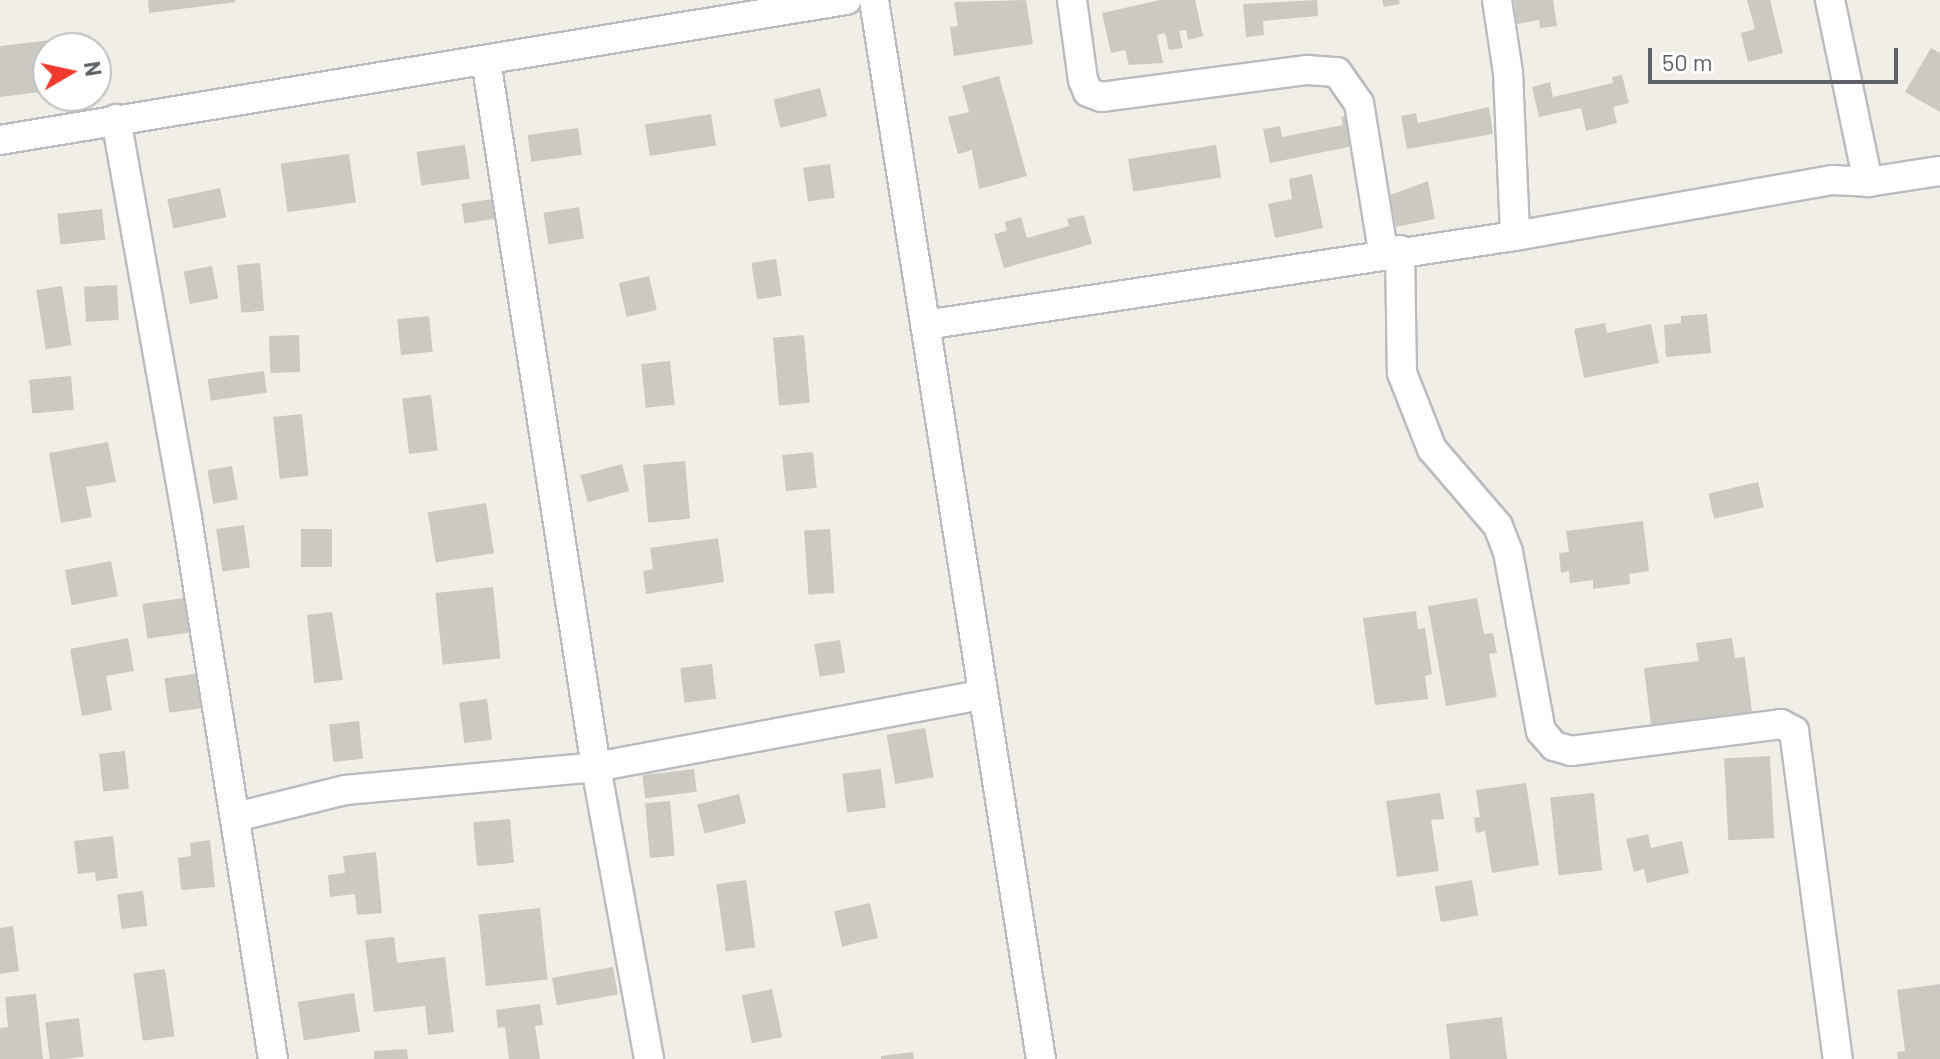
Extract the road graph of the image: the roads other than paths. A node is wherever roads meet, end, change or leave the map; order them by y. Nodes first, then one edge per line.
1 (846, 0) edge
2 (874, 0) edge
3 (1072, 0) edge
4 (1497, 0) edge
5 (1830, 0) edge
6 (486, 60) junction
7 (116, 119) junction
8 (0, 140) edge
9 (1940, 171) edge
10 (1868, 182) junction
11 (1515, 236) junction
12 (1391, 251) junction
13 (925, 325) junction
14 (982, 695) junction
15 (596, 767) junction
16 (236, 817) junction
17 (273, 1059) edge
18 (649, 1059) edge
19 (1041, 1059) edge
20 (1838, 1059) edge

1 - 6 street
2 - 13 street
3 - 12 street
4 - 11 street
5 - 10 street
6 - 7 street
6 - 15 street
7 - 8 street
7 - 16 street
9 - 10 street
10 - 11 street
11 - 12 street
12 - 13 street
12 - 20 street
13 - 14 street
14 - 15 street
14 - 19 street
15 - 16 street
15 - 18 street
16 - 17 street

